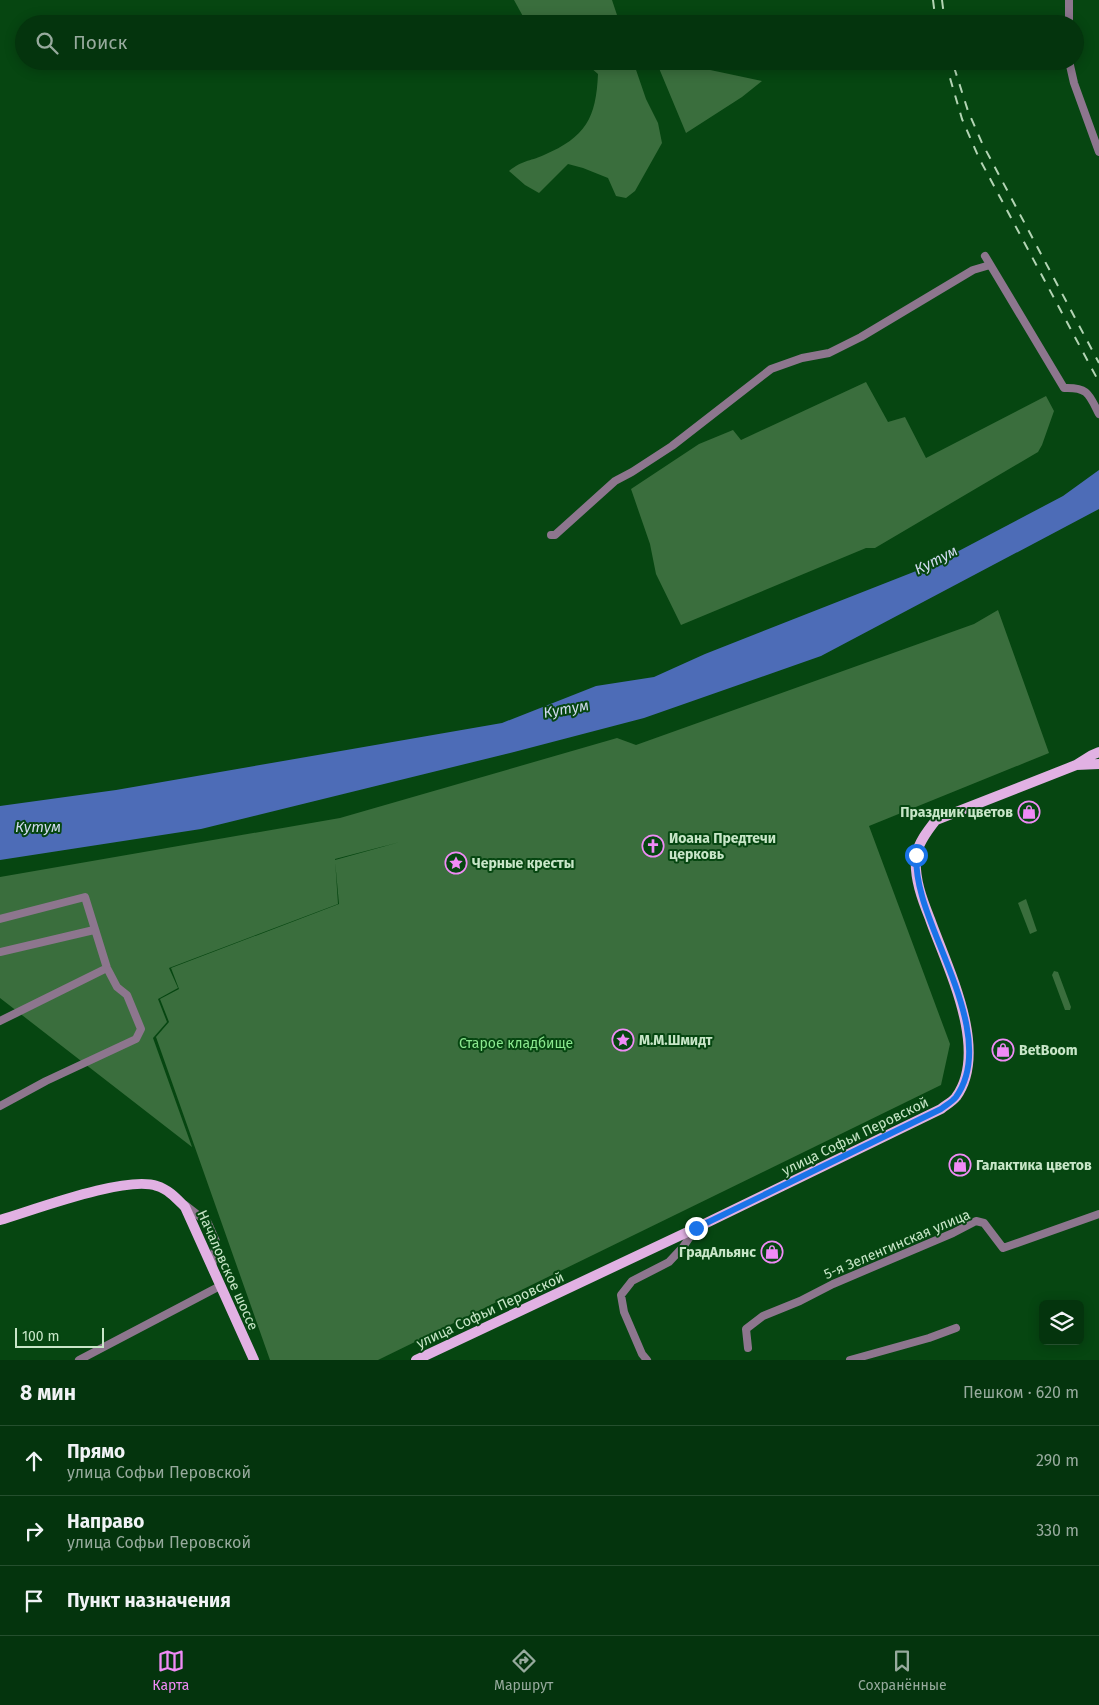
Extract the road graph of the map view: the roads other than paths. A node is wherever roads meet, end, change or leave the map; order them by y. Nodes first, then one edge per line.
1 (1069, 0) edge
2 (1069, 15) edge
3 (1071, 70) edge
4 (1099, 152) edge
5 (985, 256) dead end
6 (990, 264) junction
7 (1099, 414) edge
8 (551, 535) dead end
9 (1095, 754) edge
10 (1076, 765) junction
11 (1098, 768) edge
12 (0, 919) edge
13 (94, 930) junction
14 (0, 952) edge
15 (106, 968) junction
16 (0, 1021) edge
17 (0, 1106) edge
18 (1099, 1214) edge
19 (0, 1220) edge
20 (696, 1228) junction
21 (220, 1286) junction
22 (956, 1328) dead end
23 (748, 1348) dead end
24 (79, 1360) edge
25 (254, 1360) edge
26 (416, 1360) edge
27 (647, 1360) edge
28 (850, 1360) edge

1 - 2 street
3 - 4 street
5 - 6 street
6 - 7 street
6 - 8 street
9 - 10 main road, улица Софьи Перовской
9 - 11 main road
10 - 11 main road, улица Софьи Перовской
10 - 20 main road, улица Софьи Перовской
12 - 13 street
13 - 14 street
13 - 15 street
15 - 16 street
15 - 17 street
18 - 23 street, 5-я Зеленгинская улица
19 - 21 main road, Началовское шоссе
20 - 26 main road, улица Софьи Перовской
20 - 27 street
21 - 24 street
21 - 25 main road, Началовское шоссе
22 - 28 street

